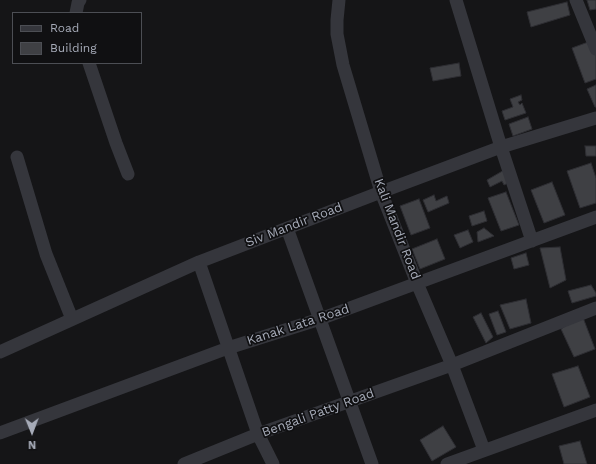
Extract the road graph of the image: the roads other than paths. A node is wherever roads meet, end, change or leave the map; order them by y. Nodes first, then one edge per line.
1 (80, 0) edge
2 (339, 0) edge
3 (456, 0) edge
4 (576, 0) edge
5 (76, 12) edge
6 (596, 49) edge
7 (90, 64) edge
8 (596, 118) edge
9 (501, 147) junction
10 (17, 157) dead end
11 (128, 174) dead end
12 (381, 192) junction
13 (596, 217) edge
14 (287, 228) junction
15 (532, 241) junction
16 (199, 262) junction
17 (417, 283) junction
18 (596, 308) edge
19 (72, 319) junction
20 (320, 320) junction
21 (228, 348) junction
22 (0, 352) edge
23 (452, 365) junction
24 (350, 401) junction
25 (596, 410) edge
26 (0, 433) edge
27 (258, 434) junction
28 (484, 450) junction
29 (184, 464) edge
30 (273, 464) edge
31 (372, 464) edge
32 (447, 464) edge

1 - 5 street
2 - 12 street, Kali Mandir Road
3 - 9 street
4 - 6 street
7 - 11 street
8 - 9 street, Siv Mandir Road
9 - 12 street, Siv Mandir Road
9 - 15 street
10 - 19 street
12 - 14 street, Siv Mandir Road
12 - 17 street, Kali Mandir Road
13 - 15 street, Kanak Lata Road
14 - 16 street, Siv Mandir Road
14 - 20 street
15 - 17 street, Kanak Lata Road
16 - 19 street, Siv Mandir Road
16 - 21 street
17 - 20 street, Kanak Lata Road
17 - 23 street, Kali Mandir Road
18 - 23 street, Bengali Patty Road
19 - 22 street, Siv Mandir Road
20 - 21 street, Kanak Lata Road
20 - 24 street
21 - 26 street, Kanak Lata Road
21 - 27 street
23 - 24 street, Bengali Patty Road
23 - 28 street, Kali Mandir Road
24 - 27 street, Bengali Patty Road
24 - 31 street
25 - 28 street
27 - 29 street, Bengali Patty Road
27 - 30 street
28 - 32 street

